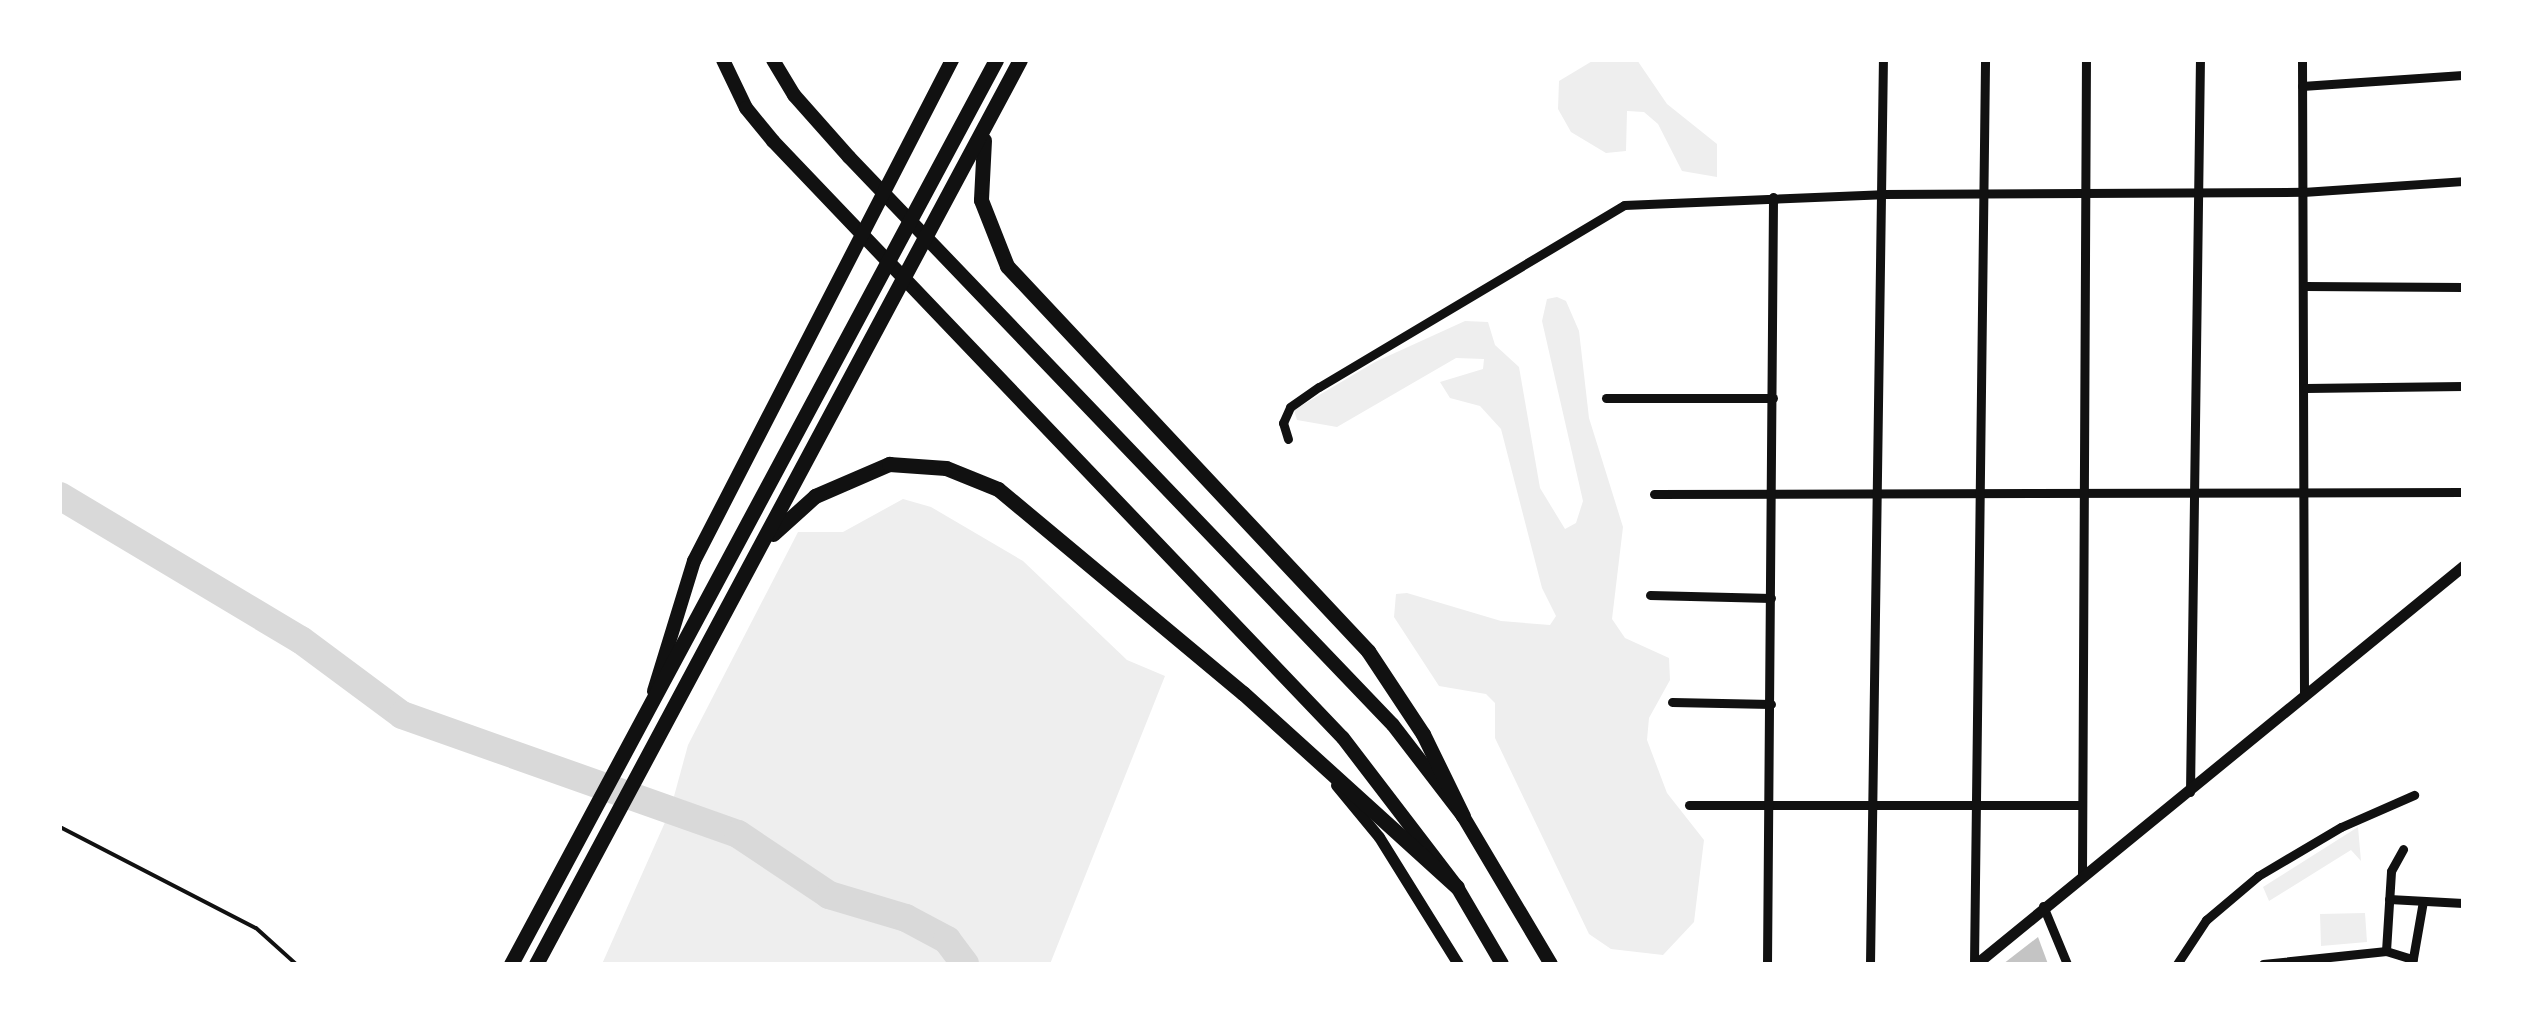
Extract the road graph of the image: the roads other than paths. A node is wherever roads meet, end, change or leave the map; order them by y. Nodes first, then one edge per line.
1 (723, 60) edge
2 (773, 60) edge
3 (952, 60) edge
4 (996, 60) edge
5 (1020, 60) edge
6 (1883, 60) edge
7 (1986, 60) edge
8 (2086, 60) edge
9 (2200, 60) edge
10 (2302, 60) edge
11 (2463, 75) edge
12 (2302, 86) junction
13 (993, 112) junction
14 (2463, 182) edge
15 (2303, 192) junction
16 (1882, 194) junction
17 (2198, 194) junction
18 (1984, 195) junction
19 (2086, 195) junction
20 (1773, 197) junction
21 (2305, 286) junction
22 (2463, 286) edge
23 (2463, 386) edge
24 (2306, 388) junction
25 (1606, 398) dead end
26 (1772, 398) junction
27 (1288, 440) dead end
28 (2463, 492) edge
29 (1880, 493) junction
30 (2195, 493) junction
31 (1654, 494) dead end
32 (1977, 494) junction
33 (2082, 494) junction
34 (2301, 494) junction
35 (1772, 495) junction
36 (752, 561) junction
37 (2463, 566) edge
38 (1650, 595) dead end
39 (1772, 598) junction
40 (2304, 696) junction
41 (652, 698) junction
42 (1672, 702) dead end
43 (1771, 704) junction
44 (1312, 754) junction
45 (2190, 792) junction
46 (2414, 795) dead end
47 (1873, 802) junction
48 (1770, 803) junction
49 (1977, 803) junction
50 (1689, 804) dead end
51 (2080, 805) junction
52 (1463, 816) junction
53 (60, 827) edge
54 (2403, 849) dead end
55 (2082, 874) junction
56 (1457, 888) junction
57 (2389, 899) junction
58 (2423, 901) junction
59 (2463, 903) edge
60 (2044, 906) junction
61 (2386, 951) junction
62 (2412, 962) edge
63 (296, 964) edge
64 (511, 964) edge
65 (536, 964) edge
66 (1458, 964) edge
67 (1502, 964) edge
68 (1552, 964) edge
69 (1767, 964) edge
70 (1870, 964) edge
71 (1975, 964) edge
72 (2067, 964) edge
73 (2177, 964) edge
74 (2264, 964) edge

1 - 56 main road
2 - 52 main road
3 - 41 main road
4 - 41 highway
5 - 13 highway
6 - 16 street
7 - 18 street
8 - 19 street
9 - 17 street
10 - 12 street
11 - 12 street
12 - 15 street
13 - 36 highway
13 - 52 highway
14 - 15 street
15 - 17 street
15 - 21 street
16 - 18 street
16 - 20 street
16 - 29 street
17 - 19 street
17 - 30 street
18 - 19 street
18 - 32 street
19 - 33 street
20 - 26 street
20 - 27 street
21 - 22 street
21 - 24 street
23 - 24 street
24 - 34 street
25 - 26 street
26 - 35 street
28 - 34 street
29 - 32 street
29 - 35 street
29 - 47 street
30 - 33 street
30 - 34 street
30 - 45 street
31 - 35 street
32 - 33 street
32 - 49 street
33 - 51 street
34 - 40 street
35 - 39 street
36 - 44 highway
36 - 65 highway
37 - 40 street
38 - 39 street
39 - 43 street
40 - 45 street
41 - 64 highway
42 - 43 street
43 - 48 street
44 - 56 highway
44 - 66 street
45 - 55 street
46 - 73 street
47 - 48 street
47 - 49 street
47 - 70 street
48 - 50 street
48 - 69 street
49 - 51 street
49 - 71 street
51 - 55 street
52 - 68 main road
53 - 63 lane
54 - 57 street
55 - 60 street
56 - 67 main road
57 - 58 street
57 - 61 street
58 - 59 street
58 - 62 street
60 - 71 street
60 - 72 street
61 - 62 street
61 - 74 street

